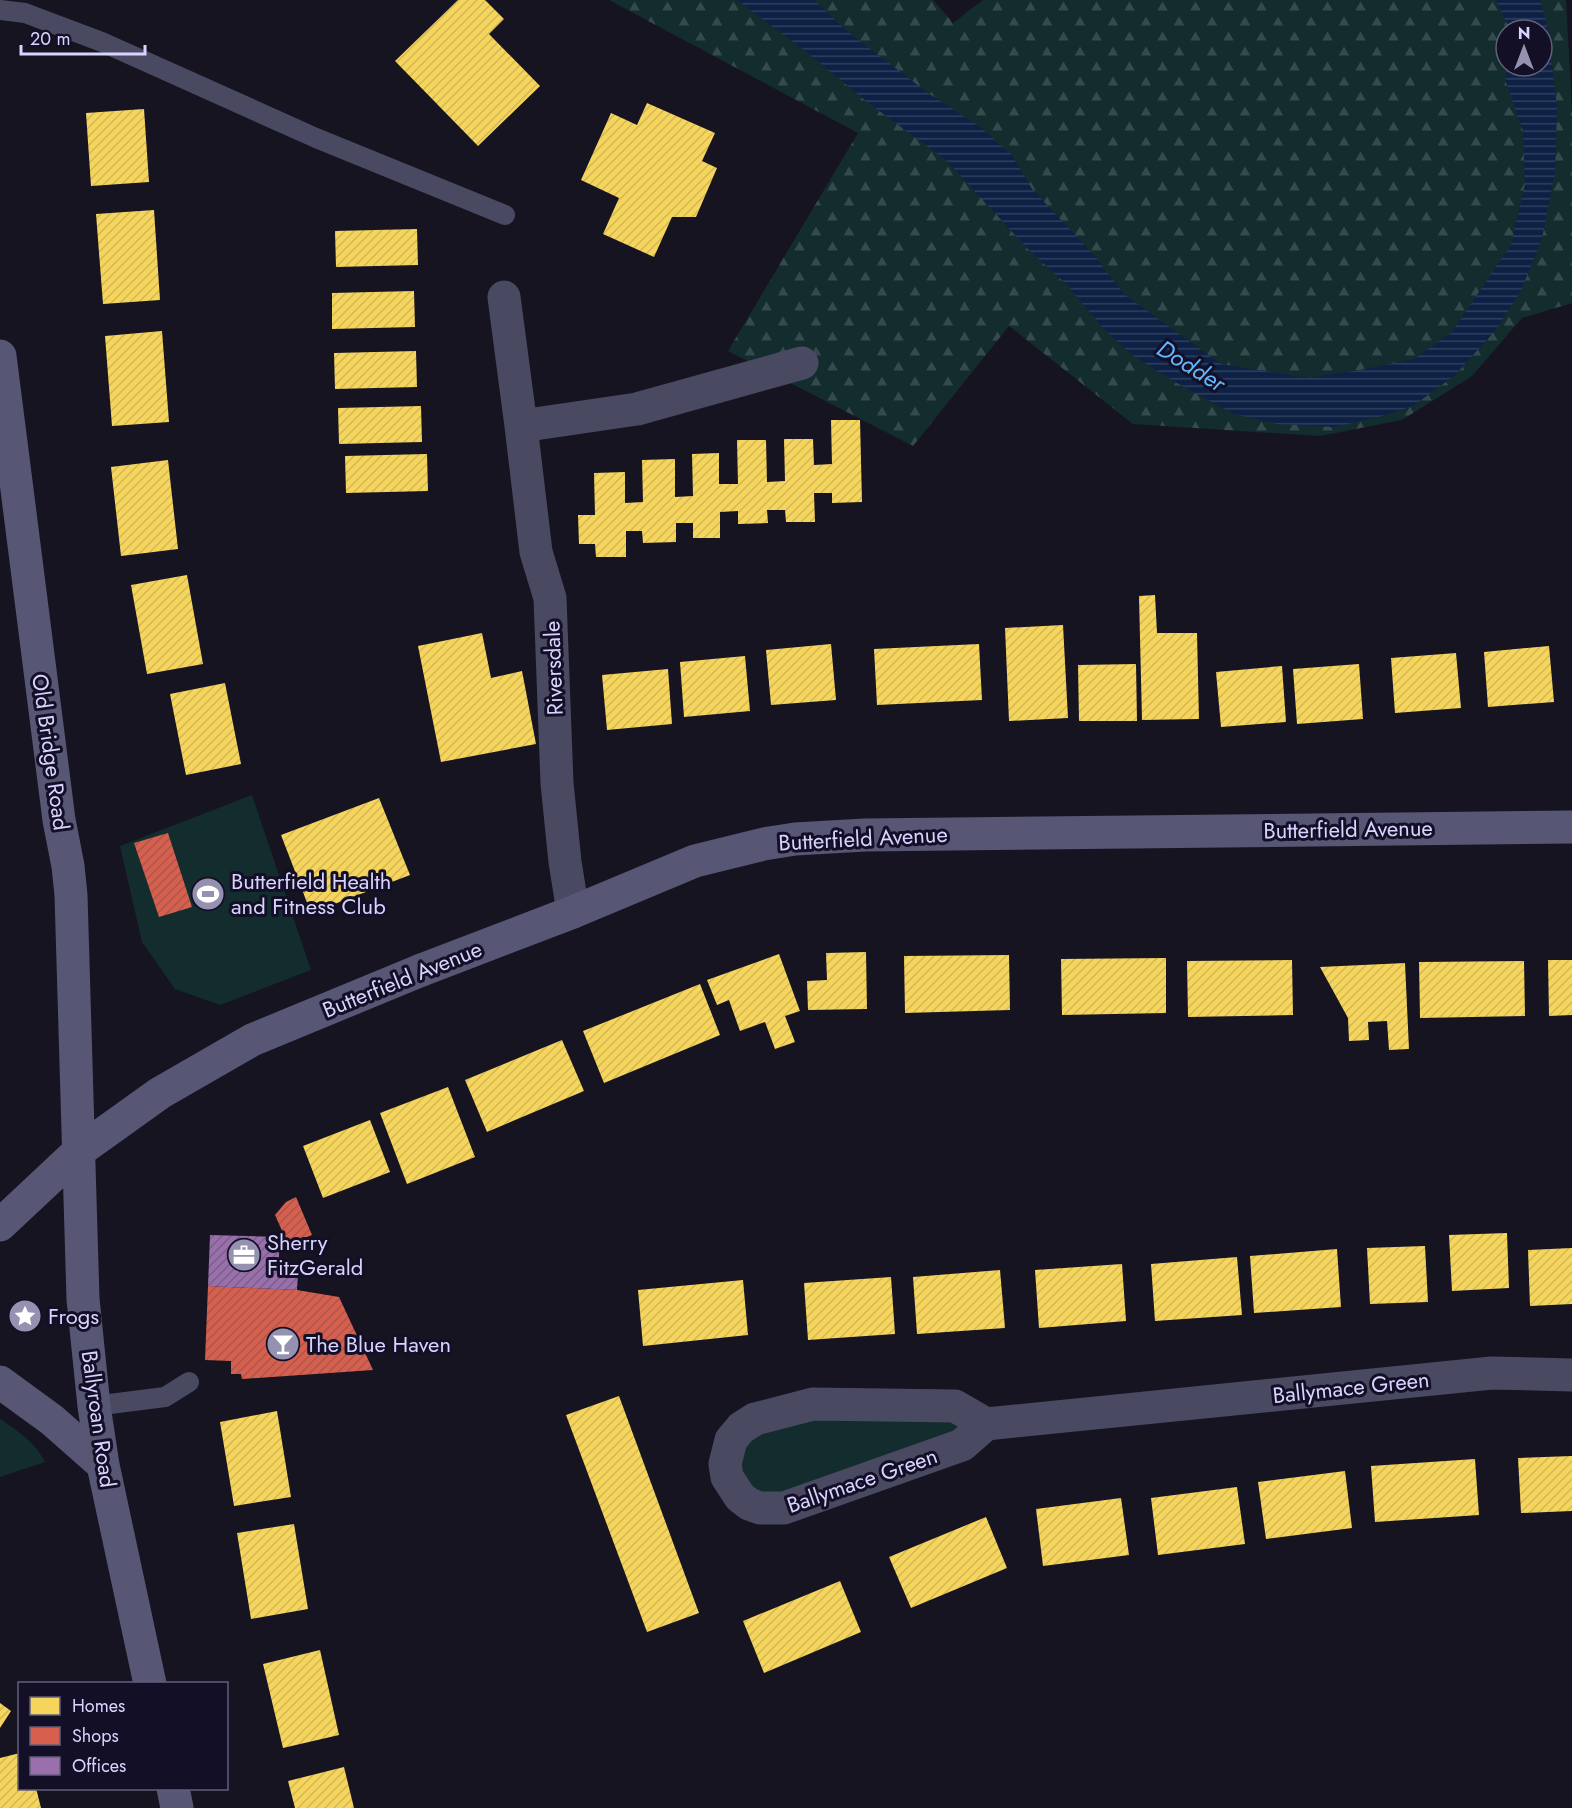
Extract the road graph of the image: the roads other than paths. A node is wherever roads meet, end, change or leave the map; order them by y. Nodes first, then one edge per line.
1 (0, 10) edge
2 (505, 215) dead end
3 (504, 297) dead end
4 (0, 356) edge
5 (802, 363) dead end
6 (521, 426) junction
7 (1572, 827) edge
8 (573, 912) junction
9 (79, 1150) junction
10 (0, 1225) edge
11 (1572, 1375) edge
12 (0, 1382) edge
13 (189, 1382) dead end
14 (94, 1406) junction
15 (986, 1424) junction
16 (103, 1465) junction
17 (150, 1682) edge
18 (173, 1790) edge
19 (177, 1808) edge

1 - 2 lane
3 - 6 street, Riversdale
4 - 9 main road, Old Bridge Road
5 - 6 street
6 - 8 street, Riversdale
7 - 8 main road, Butterfield Avenue
8 - 9 main road, Butterfield Avenue
9 - 10 main road, Butterfield Avenue
9 - 14 main road, Ballyroan Road
11 - 15 street, Ballymace Green
12 - 16 main road
13 - 14 lane
14 - 16 main road, Ballyroan Road
15 - 15 street, Ballymace Green
16 - 17 main road, Ballyroan Road
18 - 19 main road

